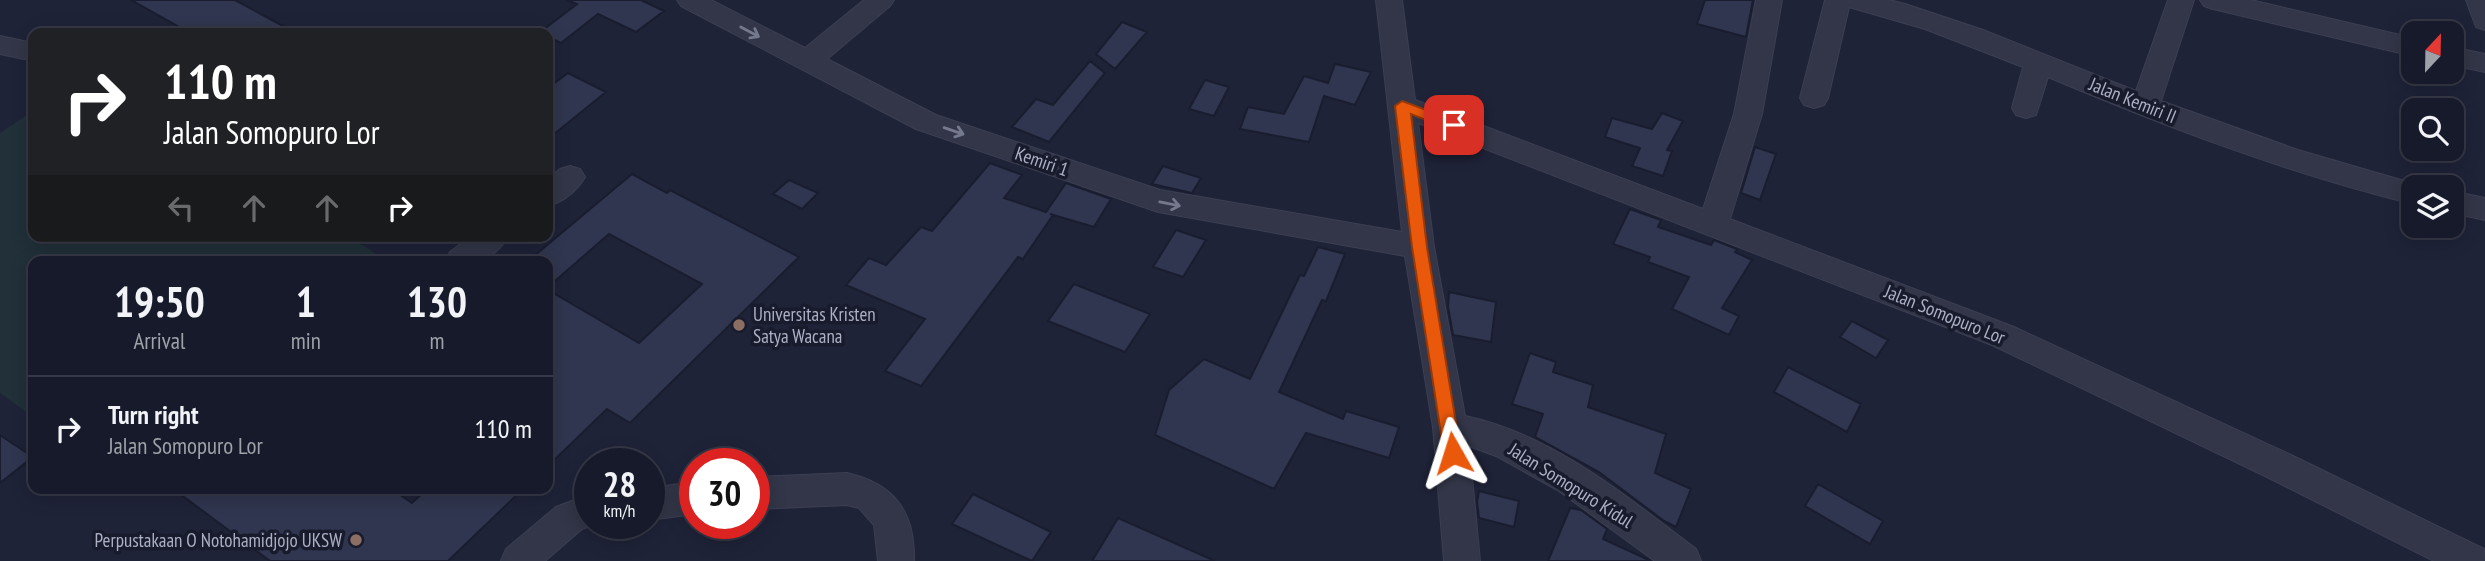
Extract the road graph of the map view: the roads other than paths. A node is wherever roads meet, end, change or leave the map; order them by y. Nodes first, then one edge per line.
1 (690, 0) edge
2 (881, 0) edge
3 (1389, 0) edge
4 (1769, 0) edge
5 (1838, 0) edge
6 (1855, 0) edge
7 (2180, 0) edge
8 (2213, 0) edge
9 (2479, 0) edge
10 (1908, 6) edge
11 (2485, 20) edge
12 (2401, 44) edge
13 (2464, 59) edge
14 (806, 61) junction
15 (2038, 62) junction
16 (2485, 63) edge
17 (1814, 98) dead end
18 (1402, 106) junction
19 (2145, 106) junction
20 (2026, 108) dead end
21 (2401, 190) edge
22 (2464, 205) edge
23 (2485, 209) edge
24 (1713, 224) junction
25 (485, 242) edge
26 (1419, 247) junction
27 (467, 256) edge
28 (1450, 427) junction
29 (770, 492) edge
30 (574, 516) edge
31 (519, 561) edge
32 (895, 561) edge
33 (1462, 561) edge
34 (1683, 561) edge
35 (2470, 561) edge

1 -> 14 street, Kemiri 1
2 - 14 street
3 - 18 street
4 - 24 street
5 - 17 street
6 - 10 street, Jalan Kemiri II
7 - 19 street
8 - 12 street
9 - 11 street
10 - 15 street, Jalan Kemiri II
13 - 16 street
14 -> 26 street, Kemiri 1
15 - 19 street, Jalan Kemiri II
15 - 20 street
18 - 24 street, Jalan Somopuro Lor
18 - 26 street
19 - 21 street, Jalan Kemiri II
22 - 23 street
24 - 35 street, Jalan Somopuro Lor
25 - 27 street
26 - 28 street
28 - 33 street
28 - 34 street, Jalan Somopuro Kidul
29 - 32 street
30 - 31 street

